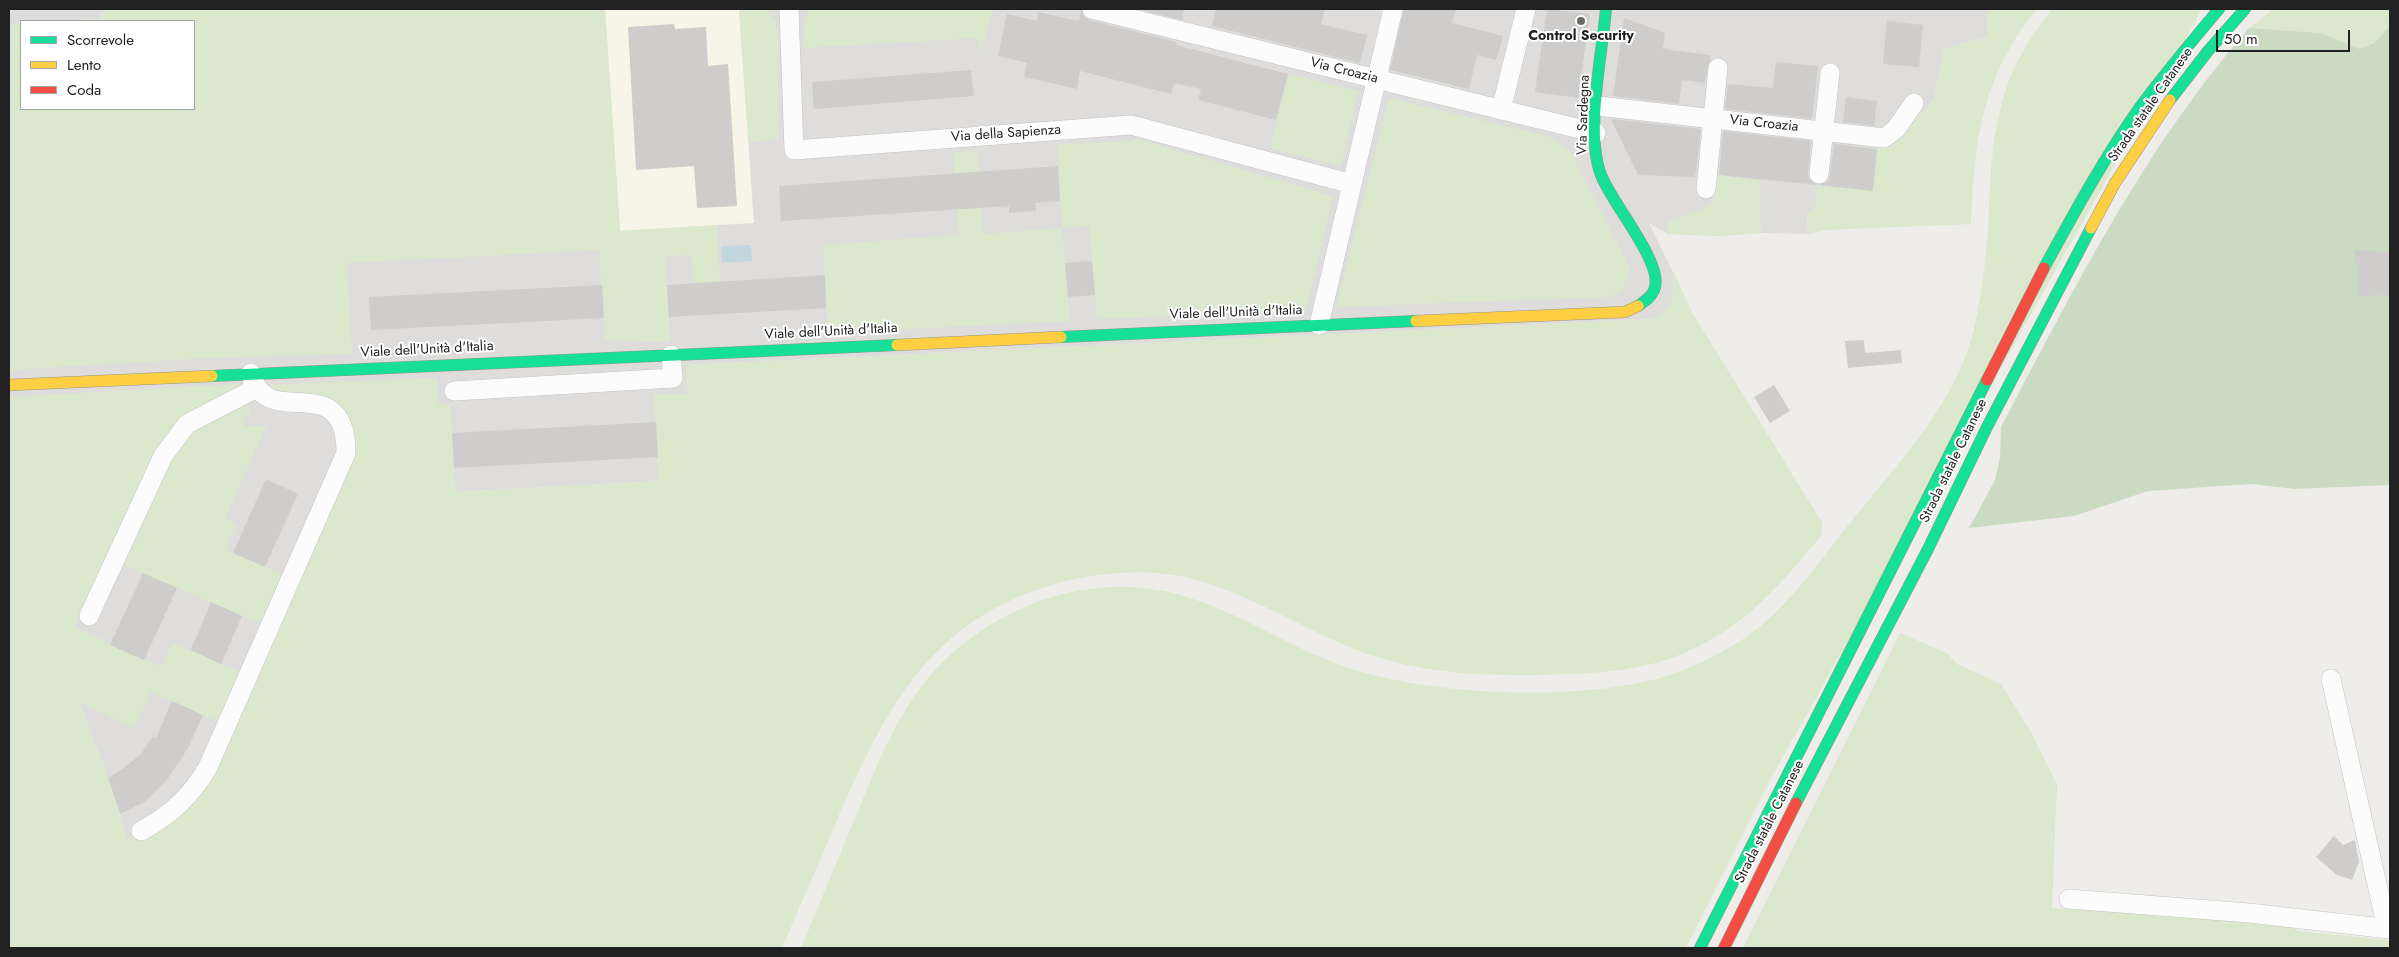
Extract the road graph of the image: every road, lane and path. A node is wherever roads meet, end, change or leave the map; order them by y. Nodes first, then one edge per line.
1 (789, 9) edge
2 (1393, 9) edge
3 (1526, 9) edge
4 (1606, 9) edge
5 (2212, 9) edge
6 (2219, 9) edge
7 (2245, 9) edge
8 (2252, 9) edge
9 (1103, 10) edge
10 (2235, 20) junction
11 (2194, 36) junction
12 (1718, 68) dead end
13 (1830, 73) dead end
14 (1376, 79) junction
15 (1914, 103) dead end
16 (1598, 106) junction
17 (1501, 110) junction
18 (1713, 118) junction
19 (1824, 130) junction
20 (1596, 133) junction
21 (1819, 174) dead end
22 (1352, 184) junction
23 (1706, 189) dead end
24 (1651, 297) joint
25 (1319, 325) junction
26 (671, 355) junction
27 (252, 379) junction
28 (9, 385) edge
29 (454, 391) dead end
30 (89, 616) dead end
31 (2331, 679) dead end
32 (141, 831) dead end
33 (2069, 899) dead end
34 (2389, 929) edge
35 (1700, 948) edge
36 (1724, 948) edge

1 - 22 street, Via della Sapienza
2 - 14 street
3 - 17 street
4 - 16 main road, Via Sardegna
5 - 11 main road
6 - 11 main road, Strada statale Catanese
7 - 10 main road, Strada statale Catanese
8 - 10 main road
9 - 14 street, Via Croazia
10 - 36 main road, Strada statale Catanese
11 - 35 main road, Strada statale Catanese
12 - 18 street
13 - 19 street
14 - 17 street, Via Croazia
14 - 22 street
15 - 19 street, Via Croazia
16 - 18 street, Via Croazia
16 - 20 main road, Via Sardegna
17 - 20 street, Via Croazia
18 - 19 street, Via Croazia
18 - 23 street
19 - 21 street
20 - 24 main road, Via Sardegna
22 - 25 street
24 - 25 main road, Viale dell'Unità d'Italia
25 - 26 main road, Viale dell'Unità d'Italia
26 - 27 main road, Viale dell'Unità d'Italia
26 - 29 street
27 - 28 main road, Viale dell'Unità d'Italia
27 - 30 street
27 - 32 street
31 - 34 street
33 - 34 street

